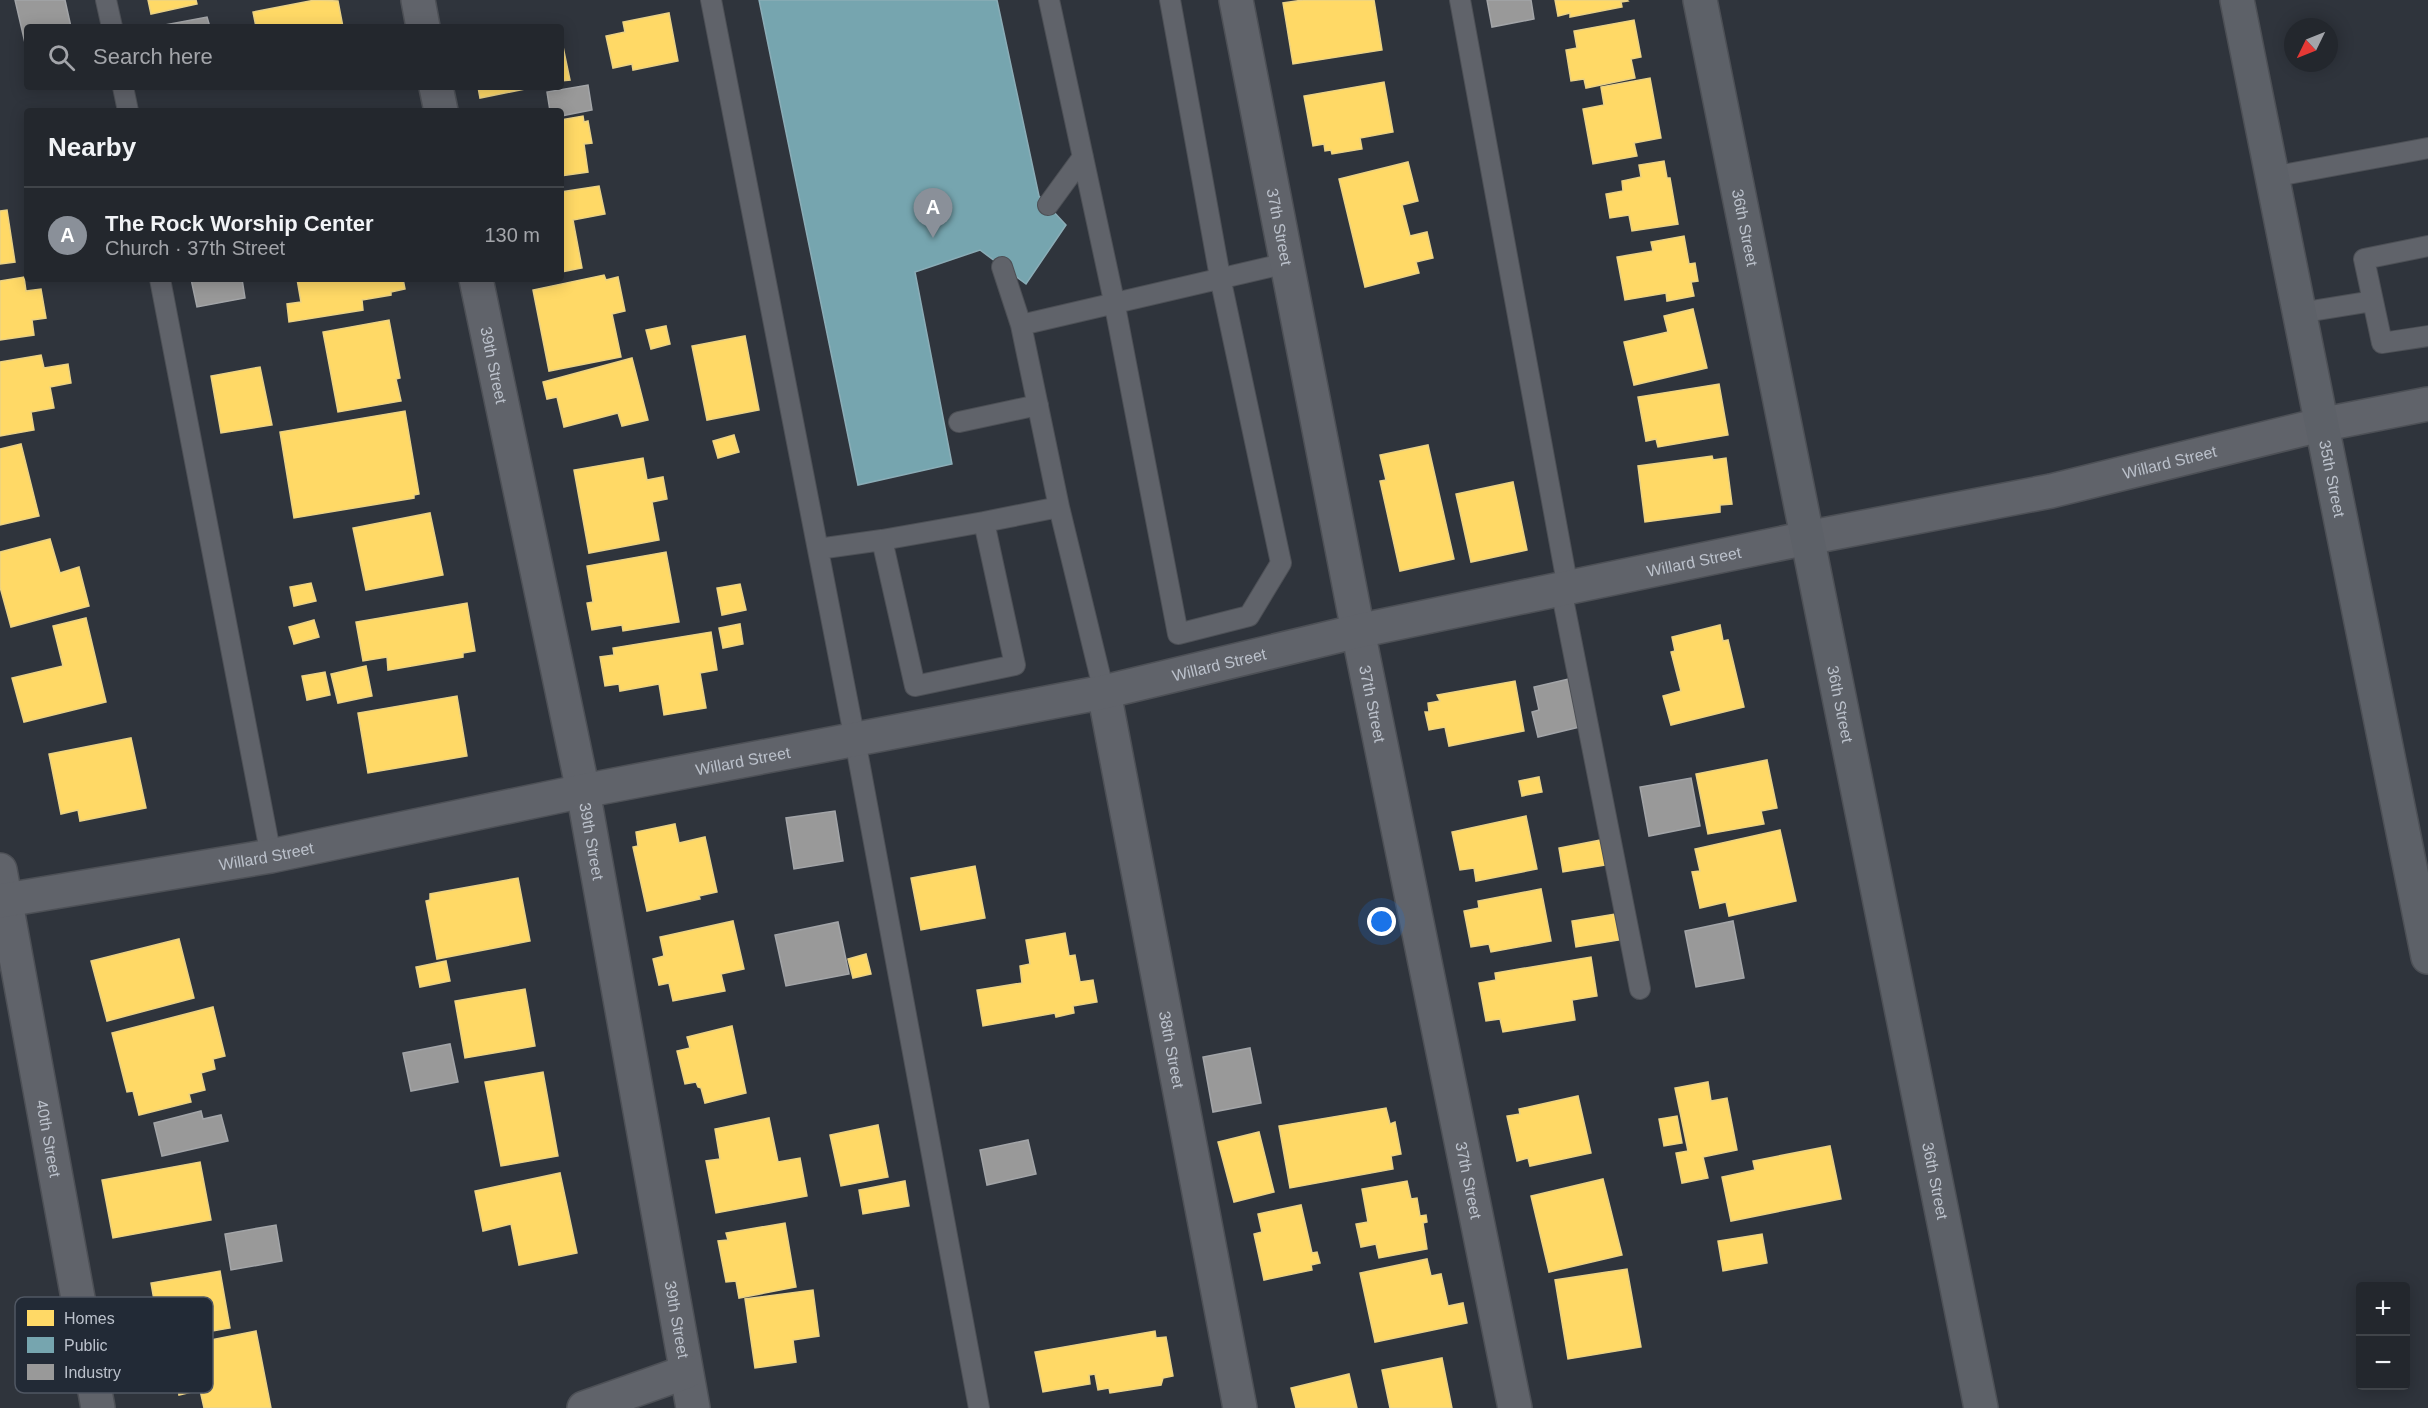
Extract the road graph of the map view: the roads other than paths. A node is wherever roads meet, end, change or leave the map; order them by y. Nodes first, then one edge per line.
1 (106, 0) edge
2 (418, 0) edge
3 (711, 0) edge
4 (1049, 0) edge
5 (1170, 0) edge
6 (1236, 0) edge
7 (1460, 0) edge
8 (1700, 0) edge
9 (2237, 0) edge
10 (110, 24) edge
11 (422, 24) edge
12 (124, 90) edge
13 (437, 90) edge
14 (127, 108) edge
15 (440, 108) edge
16 (2428, 148) edge
17 (1083, 156) junction
18 (2272, 177) junction
19 (1047, 205) dead end
20 (2428, 246) edge
21 (1287, 263) junction
22 (1002, 267) dead end
23 (1220, 277) junction
24 (161, 282) edge
25 (477, 282) edge
26 (1114, 301) junction
27 (2373, 301) junction
28 (2299, 313) junction
29 (1021, 325) junction
30 (2428, 336) edge
31 (2428, 404) edge
32 (1038, 405) junction
33 (959, 422) dead end
34 (2320, 425) junction
35 (1059, 507) junction
36 (984, 522) junction
37 (1807, 538) junction
38 (882, 540) junction
39 (818, 549) junction
40 (1565, 588) junction
41 (1358, 631) junction
42 (1104, 692) junction
43 (855, 740) junction
44 (583, 791) junction
45 (271, 856) junction
46 (2, 890) edge
47 (2428, 957) edge
48 (1640, 989) dead end
49 (77, 1297) edge
50 (686, 1372) junction
51 (95, 1393) edge
52 (98, 1408) edge
53 (584, 1408) edge
54 (693, 1408) edge
55 (979, 1408) edge
56 (1240, 1408) edge
57 (1515, 1408) edge
58 (1981, 1408) edge

1 - 10 lane
2 - 11 street
3 - 39 lane
4 - 17 lane
5 - 23 lane
6 - 21 street, 37th Street
7 - 40 lane
8 - 37 street, 36th Street
9 - 18 street, 35th Street
12 - 14 lane
13 - 15 street
16 - 18 lane
17 - 19 lane
17 - 26 lane
18 - 28 street, 35th Street
20 - 27 lane
21 - 23 lane
21 - 41 street, 37th Street
22 - 29 lane
23 - 26 lane
23 - 26 lane
24 - 45 lane
25 - 44 street, 39th Street
26 - 29 lane
27 - 28 lane
27 - 30 lane
28 - 34 street, 35th Street
29 - 32 lane
31 - 34 street, Willard Street
32 - 33 lane
32 - 35 lane
34 - 37 street, Willard Street
34 - 47 street, 35th Street
35 - 36 lane
35 - 42 lane
36 - 38 lane
36 - 38 lane
37 - 40 street, Willard Street
37 - 58 street, 36th Street
38 - 39 lane
39 - 43 lane
40 - 41 street, Willard Street
40 - 48 lane
41 - 42 street, Willard Street
41 - 57 street, 37th Street
42 - 43 street, Willard Street
42 - 56 street, 38th Street
43 - 44 street, Willard Street
43 - 55 lane
44 - 45 street, Willard Street
44 - 50 street, 39th Street
45 - 46 street, Willard Street
46 - 49 street, 40th Street
50 - 53 street
50 - 54 street, 39th Street
51 - 52 street, 40th Street

